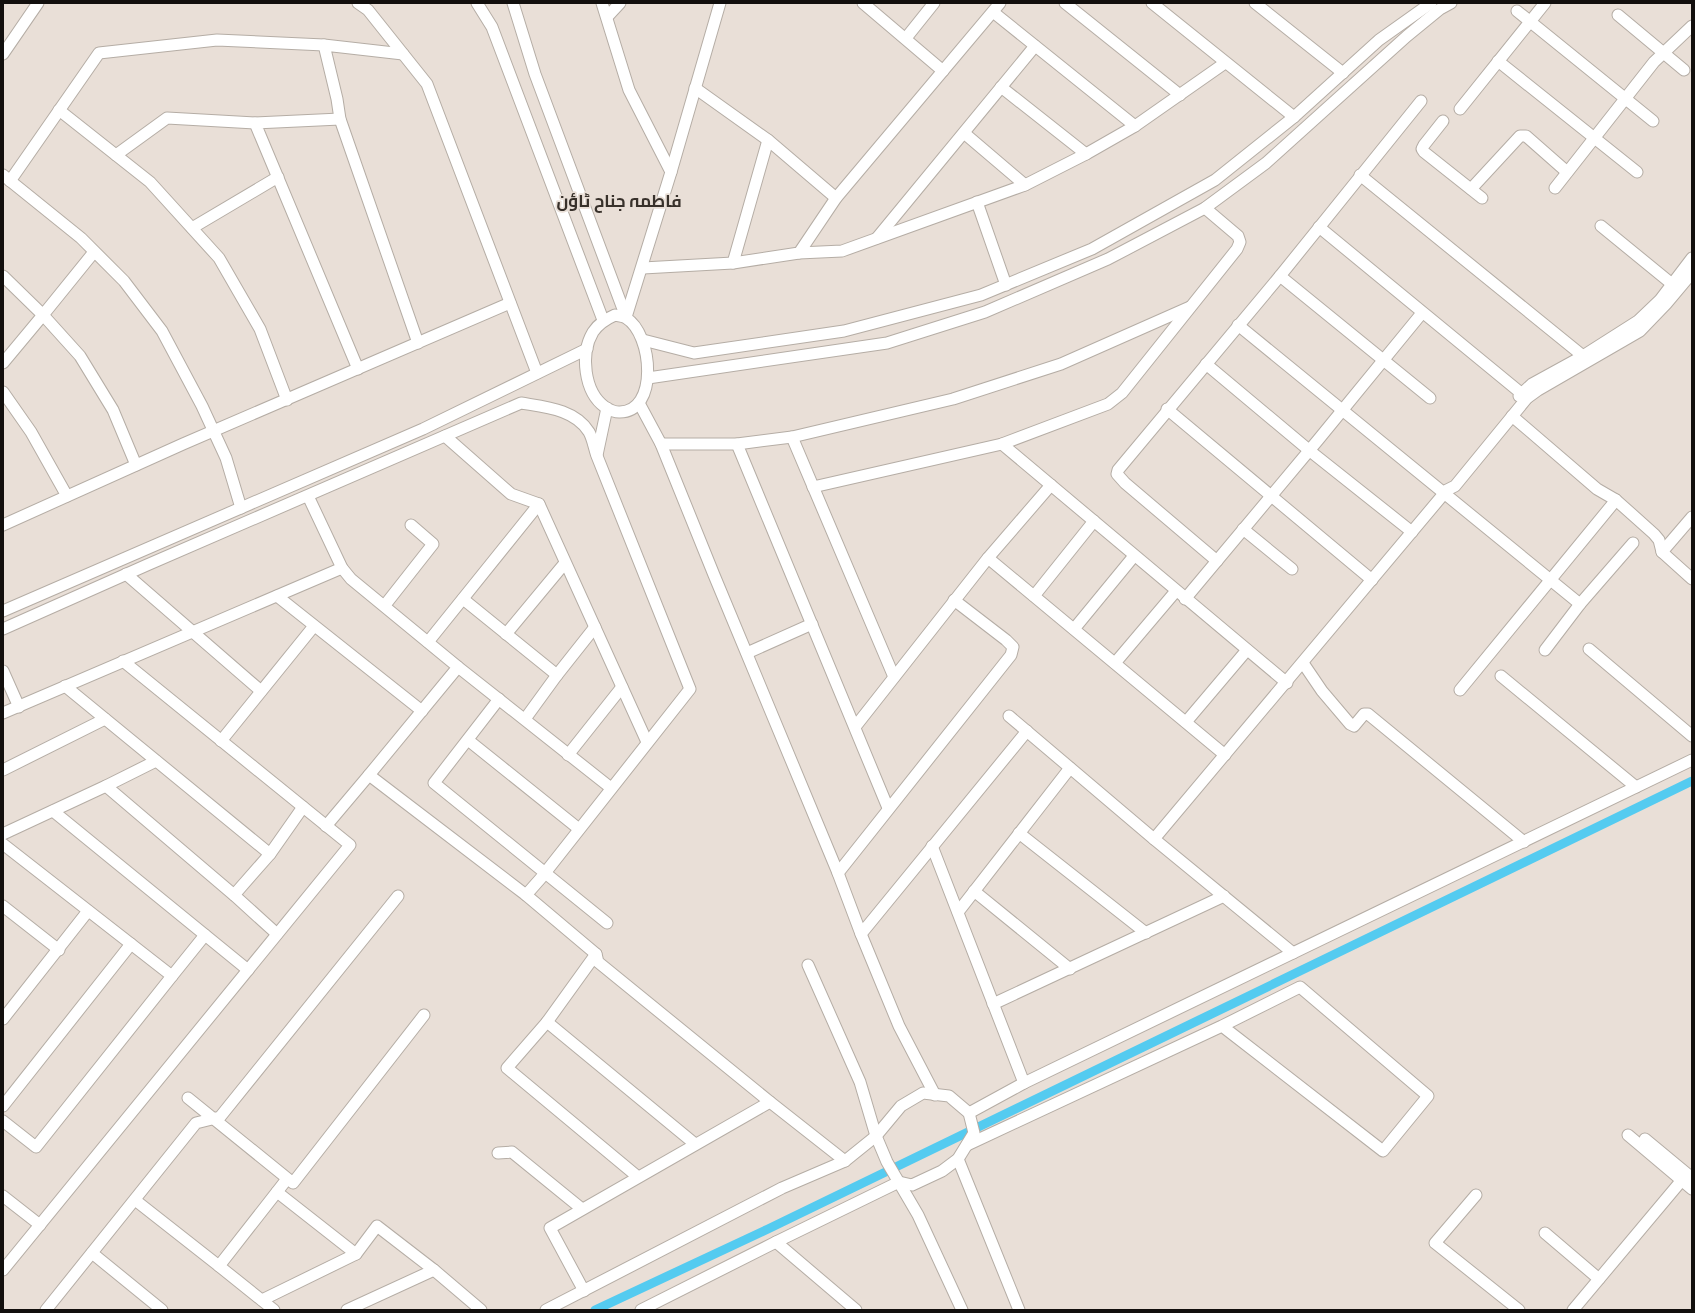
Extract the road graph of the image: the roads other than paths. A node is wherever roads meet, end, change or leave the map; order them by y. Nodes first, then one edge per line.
1 (38, 3) edge
2 (358, 3) edge
3 (477, 3) edge
4 (513, 3) edge
5 (602, 3) edge
6 (620, 3) edge
7 (720, 3) edge
8 (863, 3) edge
9 (934, 3) edge
10 (1000, 3) edge
11 (1065, 3) edge
12 (1152, 3) edge
13 (1255, 3) edge
14 (1431, 3) edge
15 (1451, 3) edge
16 (1544, 3) edge
17 (1517, 11) dead end
18 (993, 12) junction
19 (1618, 15) dead end
20 (607, 17) junction
21 (1530, 21) junction
22 (1692, 26) edge
23 (906, 38) junction
24 (324, 45) junction
25 (1035, 46) junction
26 (1664, 53) junction
27 (3, 54) edge
28 (403, 54) junction
29 (1498, 60) junction
30 (1225, 62) junction
31 (1684, 70) dead end
32 (944, 71) junction
33 (1342, 73) junction
34 (1001, 86) junction
35 (695, 88) junction
36 (1180, 95) junction
37 (1626, 98) junction
38 (1421, 101) dead end
39 (1460, 109) dead end
40 (59, 110) junction
41 (1294, 118) junction
42 (340, 119) junction
43 (1443, 121) dead end
44 (1653, 121) dead end
45 (255, 123) junction
46 (1135, 126) junction
47 (964, 133) junction
48 (1595, 137) junction
49 (768, 140) junction
50 (1086, 154) junction
51 (116, 155) junction
52 (671, 172) junction
53 (1567, 172) junction
54 (1636, 172) dead end
55 (1360, 175) junction
56 (278, 177) junction
57 (7, 178) edge
58 (1025, 185) junction
59 (1555, 188) dead end
60 (1471, 189) junction
61 (836, 198) junction
62 (1482, 198) dead end
63 (977, 202) junction
64 (1205, 208) junction
65 (1601, 226) dead end
66 (1319, 227) junction
67 (192, 228) junction
68 (877, 238) junction
69 (94, 252) junction
70 (799, 253) junction
71 (1692, 258) edge
72 (733, 263) junction
73 (642, 268) junction
74 (1692, 273) edge
75 (3, 276) edge
76 (1280, 276) junction
77 (1672, 284) junction
78 (1006, 285) junction
79 (510, 303) junction
80 (1191, 306) junction
81 (1422, 313) junction
82 (44, 315) junction
83 (626, 317) junction
84 (603, 320) junction
85 (1238, 325) junction
86 (643, 340) junction
87 (418, 343) junction
88 (587, 349) junction
89 (1583, 356) junction
90 (1384, 360) junction
91 (3, 364) edge
92 (1206, 364) junction
93 (358, 369) junction
94 (537, 373) junction
95 (648, 378) junction
96 (3, 392) edge
97 (1524, 396) junction
98 (1430, 398) dead end
99 (287, 400) junction
100 (639, 403) junction
101 (607, 408) junction
102 (1168, 409) junction
103 (1343, 410) junction
104 (1512, 416) junction
105 (213, 431) junction
106 (445, 436) junction
107 (792, 438) junction
108 (661, 444) junction
109 (737, 444) junction
110 (1002, 444) junction
111 (1310, 451) junction
112 (597, 456) junction
113 (136, 465) junction
114 (1051, 485) junction
115 (813, 487) junction
116 (1446, 491) junction
117 (67, 496) junction
118 (308, 496) junction
119 (1272, 496) junction
120 (1616, 500) junction
121 (539, 504) junction
122 (241, 508) junction
123 (1692, 518) edge
124 (1094, 521) junction
125 (3, 525) edge
126 (411, 525) dead end
127 (1244, 530) junction
128 (1412, 532) junction
129 (1633, 543) dead end
130 (1662, 552) junction
131 (1134, 556) junction
132 (988, 558) junction
133 (1217, 561) junction
134 (565, 563) junction
135 (342, 568) junction
136 (1292, 569) dead end
137 (126, 574) junction
138 (1550, 579) junction
139 (1692, 579) edge
140 (1372, 580) junction
141 (1176, 591) junction
142 (277, 596) junction
143 (1034, 596) junction
144 (462, 599) junction
145 (1185, 599) junction
146 (954, 600) junction
147 (1580, 604) junction
148 (385, 606) junction
149 (3, 611) edge
150 (812, 624) junction
151 (314, 626) junction
152 (595, 627) junction
153 (3, 629) edge
154 (1074, 629) junction
155 (193, 632) junction
156 (506, 634) junction
157 (428, 642) junction
158 (1589, 649) dead end
159 (1247, 650) junction
160 (1545, 650) dead end
161 (746, 653) junction
162 (123, 661) junction
163 (1115, 663) junction
164 (1303, 664) junction
165 (458, 667) junction
166 (3, 671) edge
167 (557, 675) junction
168 (1501, 676) dead end
169 (894, 677) junction
170 (1287, 682) junction
171 (65, 686) junction
172 (622, 687) junction
173 (1460, 690) dead end
174 (261, 691) junction
175 (499, 699) junction
176 (19, 707) junction
177 (422, 711) junction
178 (3, 713) edge
179 (1009, 716) dead end
180 (105, 719) junction
181 (525, 719) junction
182 (1186, 722) junction
183 (855, 727) junction
184 (1027, 731) junction
185 (1692, 736) edge
186 (468, 740) junction
187 (221, 741) junction
188 (647, 742) junction
189 (568, 755) junction
190 (1225, 755) junction
191 (1692, 760) edge
192 (156, 761) junction
193 (1070, 768) junction
194 (3, 770) edge
195 (369, 775) junction
196 (106, 786) junction
197 (1636, 787) junction
198 (611, 788) junction
199 (303, 807) junction
200 (888, 808) junction
201 (53, 810) junction
202 (326, 826) junction
203 (579, 829) junction
204 (1019, 833) junction
205 (3, 834) edge
206 (1154, 839) junction
207 (1524, 842) junction
208 (3, 844) edge
209 (932, 846) junction
210 (270, 854) junction
211 (545, 873) junction
212 (838, 873) junction
213 (974, 891) junction
214 (234, 895) junction
215 (526, 895) junction
216 (398, 896) dead end
217 (1224, 896) junction
218 (3, 906) edge
219 (88, 911) junction
220 (958, 912) junction
221 (607, 922) dead end
222 (1146, 932) junction
223 (277, 934) junction
224 (861, 934) junction
225 (204, 935) junction
226 (131, 944) junction
227 (59, 950) junction
228 (1293, 953) junction
229 (596, 954) junction
230 (808, 965) dead end
231 (1070, 969) junction
232 (248, 970) junction
233 (172, 976) junction
234 (993, 1004) junction
235 (424, 1016) dead end
236 (3, 1020) edge
237 (547, 1022) junction
238 (1222, 1026) junction
239 (1024, 1083) junction
240 (935, 1095) junction
241 (188, 1098) dead end
242 (770, 1102) junction
243 (3, 1106) edge
244 (969, 1113) junction
245 (214, 1119) junction
246 (3, 1121) edge
247 (1631, 1132) dead end
248 (876, 1136) junction
249 (695, 1144) junction
250 (967, 1145) junction
251 (498, 1153) dead end
252 (958, 1159) junction
253 (845, 1161) junction
254 (638, 1177) junction
255 (287, 1179) junction
256 (1687, 1179) edge
257 (899, 1182) junction
258 (1692, 1189) edge
259 (277, 1192) junction
260 (3, 1196) edge
261 (1476, 1196) dead end
262 (134, 1200) junction
263 (582, 1209) junction
264 (40, 1225) junction
265 (1545, 1233) dead end
266 (776, 1242) junction
267 (92, 1253) junction
268 (356, 1254) junction
269 (219, 1266) junction
270 (3, 1269) edge
271 (434, 1270) junction
272 (1599, 1279) junction
273 (584, 1291) junction
274 (262, 1300) junction
275 (46, 1310) edge
276 (162, 1310) edge
277 (274, 1310) edge
278 (347, 1310) edge
279 (481, 1310) edge
280 (546, 1310) edge
281 (641, 1310) edge
282 (856, 1310) edge
283 (962, 1310) edge
284 (1019, 1310) edge
285 (1519, 1310) edge
286 (1573, 1310) edge

1 - 27 street
2 - 28 street
3 - 84 street
4 - 83 street
5 - 20 street
6 - 20 street
7 - 35 street
8 - 23 street
9 - 23 street
10 - 18 street
11 - 36 street
12 - 30 street
13 - 33 street
14 - 33 street
15 - 64 street
16 - 21 street
17 - 21 street
18 - 25 street
18 - 32 street
19 - 26 street
20 - 52 street
21 - 29 street
21 - 37 street
22 - 26 street
23 - 32 street
24 - 28 street
24 - 40 street
24 - 42 street
25 - 34 street
25 - 46 street
26 - 31 street
26 - 37 street
28 - 79 street
29 - 39 street
29 - 48 street
30 - 36 street
30 - 41 street
32 - 61 street
33 - 41 street
34 - 47 street
34 - 50 street
35 - 49 street
35 - 52 street
36 - 46 street
37 - 44 street
37 - 48 street
38 - 55 street
40 - 51 street
40 - 57 street
41 - 78 street
42 - 45 street
42 - 87 street
43 - 60 street
45 - 51 street
45 - 56 street
46 - 50 street
47 - 58 street
47 - 68 street
48 - 53 street
48 - 54 street
49 - 61 street
49 - 72 street
50 - 58 street
51 - 67 street
52 - 73 street
53 - 59 street
53 - 60 street
55 - 66 street
55 - 89 street
56 - 67 street
56 - 93 street
57 - 69 street
58 - 63 street
60 - 62 street
61 - 70 street
63 - 68 street
63 - 78 street
64 - 80 street
64 - 95 street
65 - 77 street
66 - 76 street
66 - 81 street
67 - 99 street
68 - 70 street
69 - 82 street
69 - 105 street
70 - 72 street
71 - 77 street
72 - 73 street
73 - 83 street
74 - 97 street
75 - 82 street
76 - 85 street
76 - 90 street
77 - 89 street
78 - 86 street
79 - 87 street
79 - 94 street
80 - 107 street
80 - 110 street
81 - 90 street
81 - 97 street
82 - 91 street
82 - 113 street
83 - 84 street
83 - 86 street
84 - 88 street
85 - 92 street
85 - 103 street
86 - 95 street
87 - 93 street
88 - 94 street
88 - 101 street
89 - 97 street
90 - 98 street
90 - 103 street
92 - 102 street
92 - 111 street
93 - 99 street
94 - 122 street
95 - 100 street
96 - 117 street
97 - 104 street
97 - 116 street
99 - 105 street
100 - 101 street
100 - 108 street
101 - 112 street
102 - 119 street
102 - 133 street
103 - 111 street
103 - 116 street
104 - 116 street
104 - 120 street
105 - 113 street
105 - 122 street
106 - 112 street
106 - 118 street
106 - 121 street
107 - 109 street
107 - 115 street
108 - 109 street
108 - 161 street
109 - 150 street
110 - 114 street
110 - 115 street
111 - 119 street
111 - 128 street
112 - 188 street
113 - 117 street
114 - 124 street
114 - 132 street
115 - 169 street
116 - 128 street
116 - 138 street
117 - 125 street
118 - 135 street
118 - 137 street
119 - 127 street
119 - 140 street
120 - 130 street
120 - 138 street
121 - 134 street
121 - 144 street
122 - 149 street
123 - 130 street
124 - 131 street
124 - 143 street
126 - 148 street
127 - 133 street
127 - 136 street
128 - 140 street
129 - 147 street
130 - 139 street
131 - 141 street
131 - 154 street
132 - 143 street
132 - 146 street
133 - 145 street
134 - 152 street
134 - 156 street
135 - 142 street
135 - 148 street
137 - 153 street
137 - 155 street
138 - 147 street
138 - 173 street
140 - 164 street
141 - 145 street
141 - 163 street
142 - 151 street
142 - 155 street
143 - 154 street
144 - 156 street
144 - 157 street
145 - 159 street
146 - 169 street
146 - 200 street
147 - 160 street
148 - 157 street
150 - 161 street
150 - 183 street
151 - 174 street
151 - 177 street
152 - 167 street
152 - 172 street
154 - 163 street
155 - 162 street
155 - 174 street
156 - 167 street
157 - 165 street
158 - 185 street
159 - 170 street
159 - 182 street
161 - 212 street
162 - 171 street
162 - 187 street
163 - 182 street
164 - 170 street
164 - 207 street
165 - 175 street
165 - 177 street
166 - 176 street
167 - 181 street
168 - 197 street
169 - 183 street
170 - 190 street
171 - 176 street
171 - 180 street
172 - 188 street
172 - 189 street
174 - 187 street
175 - 181 street
175 - 186 street
176 - 178 street
177 - 195 street
179 - 184 street
180 - 192 street
180 - 194 street
181 - 189 street
182 - 190 street
183 - 200 street
184 - 193 street
184 - 209 street
186 - 203 street
186 - 211 street
187 - 199 street
188 - 198 street
189 - 198 street
190 - 206 street
191 - 197 street
192 - 196 street
192 - 210 street
193 - 204 street
193 - 206 street
195 - 202 street
195 - 215 street
196 - 201 street
196 - 214 street
197 - 207 street
198 - 203 street
199 - 202 street
199 - 210 street
200 - 212 street
201 - 205 street
201 - 225 street
202 - 223 street
203 - 211 street
204 - 213 street
204 - 222 street
206 - 217 street
207 - 228 street
208 - 219 street
209 - 220 street
209 - 224 street
210 - 214 street
211 - 215 street
211 - 221 street
212 - 224 street
213 - 220 street
213 - 231 street
214 - 223 street
215 - 229 street
216 - 245 street
217 - 222 street
217 - 228 street
218 - 227 street
219 - 226 street
219 - 227 street
220 - 234 street
222 - 231 street
223 - 232 street
224 - 240 street
225 - 232 street
225 - 233 street
226 - 233 street
226 - 243 street
227 - 236 street
228 - 239 street
229 - 237 street
229 - 242 street
230 - 248 street
231 - 234 street
232 - 264 street
233 - 246 street
234 - 239 street
235 - 255 street
237 - 249 street
237 - 254 street
238 - 238 street
238 - 250 street
239 - 244 street
240 - 244 street
240 - 248 street
241 - 245 street
242 - 249 street
242 - 253 street
244 - 250 street
245 - 255 street
245 - 262 street
247 - 256 street
248 - 253 street
248 - 257 street
249 - 254 street
250 - 252 street
251 - 263 street
252 - 257 street
252 - 284 street
253 - 273 street
254 - 263 street
255 - 259 street
256 - 258 street
256 - 272 street
257 - 266 street
257 - 283 street
259 - 268 street
259 - 269 street
260 - 264 street
261 - 285 street
262 - 267 street
262 - 269 street
263 - 273 street
264 - 270 street
265 - 272 street
266 - 281 street
266 - 282 street
267 - 275 street
267 - 276 street
268 - 271 street
268 - 274 street
269 - 274 street
271 - 278 street
271 - 279 street
272 - 286 street
273 - 280 street
274 - 277 street

